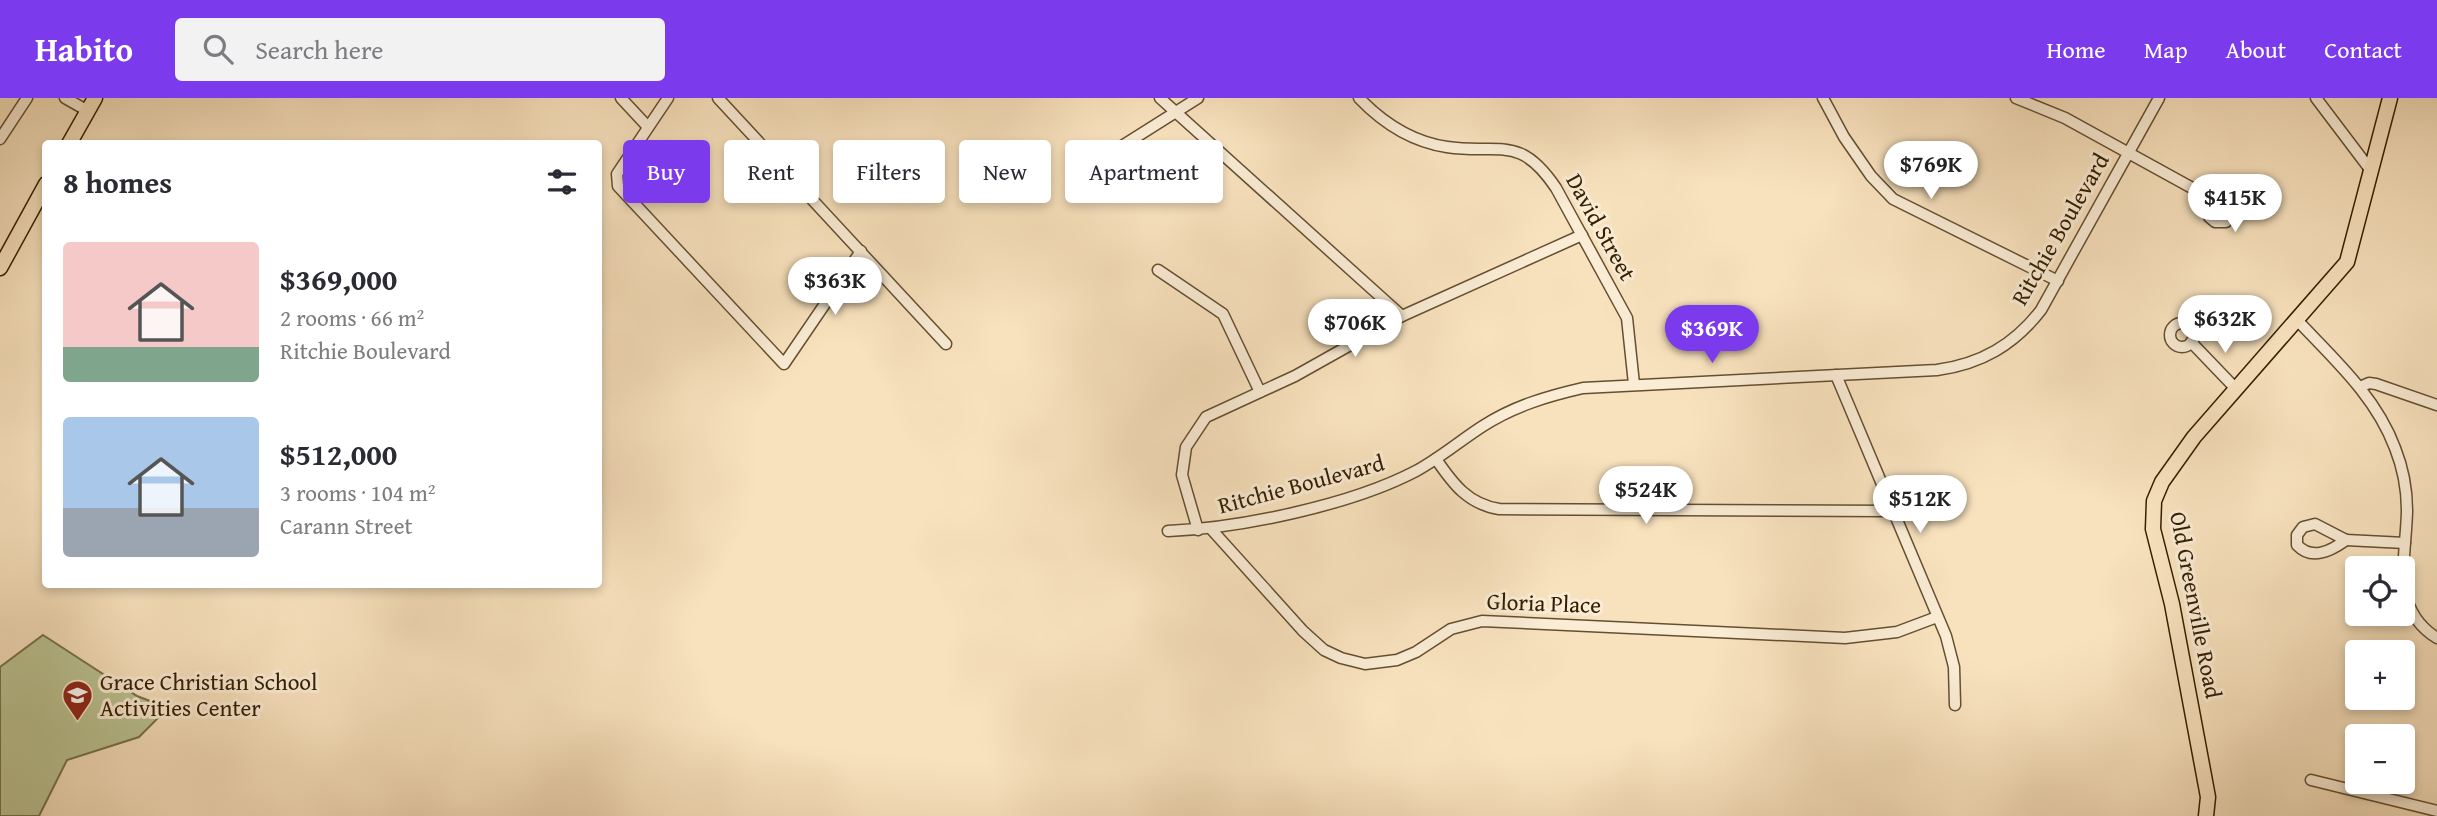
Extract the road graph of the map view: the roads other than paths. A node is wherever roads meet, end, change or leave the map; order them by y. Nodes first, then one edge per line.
1 (27, 98) edge
2 (65, 98) edge
3 (621, 98) edge
4 (668, 98) edge
5 (718, 98) edge
6 (1160, 98) edge
7 (1198, 98) edge
8 (1359, 98) edge
9 (1823, 98) edge
10 (2016, 98) edge
11 (2159, 98) edge
12 (2316, 98) edge
13 (2390, 98) edge
14 (91, 104) edge
15 (1176, 113) junction
16 (648, 127) junction
17 (0, 139) edge
18 (71, 140) edge
19 (1132, 140) edge
20 (2129, 152) junction
21 (2372, 172) junction
22 (42, 191) edge
23 (2214, 200) dead end
24 (1582, 235) junction
25 (861, 251) junction
26 (0, 268) edge
27 (1158, 270) dead end
28 (2058, 281) junction
29 (1402, 316) junction
30 (2298, 321) junction
31 (2191, 342) dead end
32 (946, 344) dead end
33 (1836, 375) junction
34 (1634, 384) junction
35 (2360, 387) junction
36 (2237, 390) junction
37 (1260, 393) junction
38 (2437, 405) edge
39 (1436, 459) junction
40 (1892, 511) junction
41 (1198, 530) junction
42 (1212, 530) junction
43 (1168, 531) dead end
44 (2346, 540) dead end
45 (2405, 543) junction
46 (1937, 617) junction
47 (2437, 638) edge
48 (1955, 705) dead end
49 (2311, 780) dead end
50 (2437, 811) edge
51 (2206, 816) edge

1 - 17 street
2 - 14 street
3 - 16 street
4 - 16 street
5 - 25 street
6 - 15 street
7 - 15 street
8 - 24 street, David Street
9 - 28 street
10 - 20 street
11 - 20 street, Ritchie Boulevard
12 - 21 street
13 - 21 main road, Old Greenville Road
14 - 18 main road
15 - 19 street
15 - 29 street
16 - 25 street
20 - 23 street
20 - 28 street, Ritchie Boulevard
21 - 30 main road, Old Greenville Road
22 - 26 main road
24 - 29 street
24 - 34 street, David Street
25 - 32 street
27 - 37 street
28 - 33 street, Ritchie Boulevard
29 - 37 street
30 - 35 street
30 - 36 main road, Old Greenville Road
31 - 36 street
33 - 34 street, Ritchie Boulevard
33 - 40 street
34 - 39 street, Ritchie Boulevard
35 - 38 street
35 - 45 street
36 - 51 main road, Old Greenville Road
37 - 41 street
39 - 40 street
39 - 42 street, Ritchie Boulevard
40 - 46 street
41 - 42 street, Ritchie Boulevard
41 - 43 street, Ritchie Boulevard
42 - 46 street, Gloria Place
44 - 45 street
45 - 47 street
46 - 48 street
49 - 50 street

